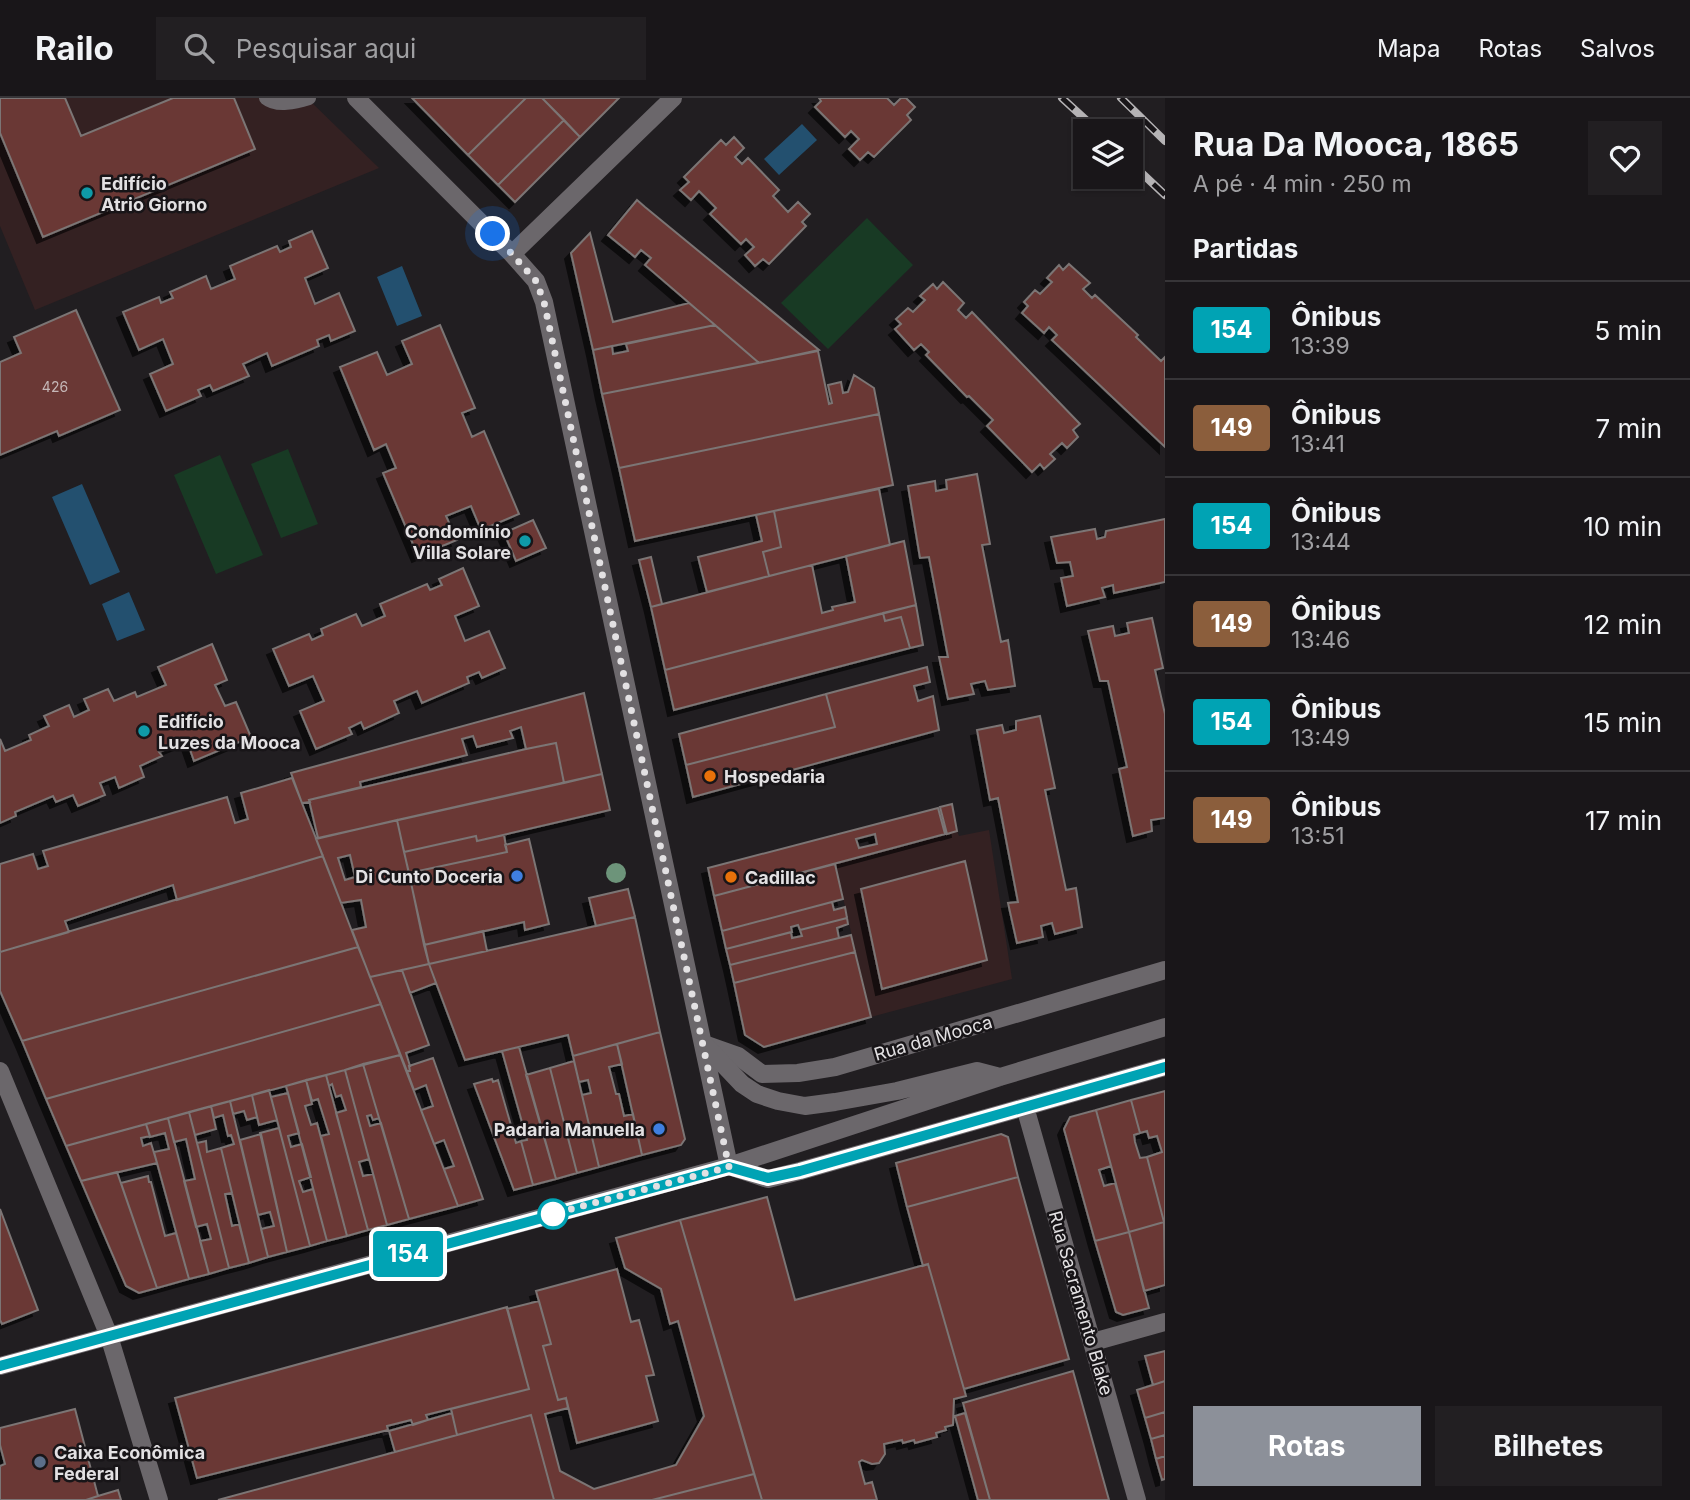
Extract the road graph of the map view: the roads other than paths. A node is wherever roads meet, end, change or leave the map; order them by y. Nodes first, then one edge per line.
1 (265, 98) edge
2 (309, 98) edge
3 (356, 98) edge
4 (673, 98) edge
5 (512, 254) junction
6 (1165, 970) edge
7 (1165, 1027) edge
8 (704, 1044) junction
9 (1165, 1067) edge
10 (0, 1071) edge
11 (1000, 1077) junction
12 (1025, 1107) junction
13 (729, 1167) junction
14 (1165, 1322) edge
15 (110, 1336) junction
16 (1093, 1342) junction
17 (0, 1366) edge
18 (159, 1500) edge
19 (1137, 1500) edge

1 - 2 lane
3 - 5 street
4 - 5 street
5 - 8 street
6 - 8 street, Rua da Mooca
7 - 11 street
8 - 11 street
8 - 13 street
9 - 12 street
10 - 15 street
11 - 13 street
12 - 13 street
12 - 16 street, Rua Sacramento Blake
13 - 15 street
14 - 16 street
15 - 17 street
15 - 18 street
16 - 19 street, Rua Sacramento Blake

